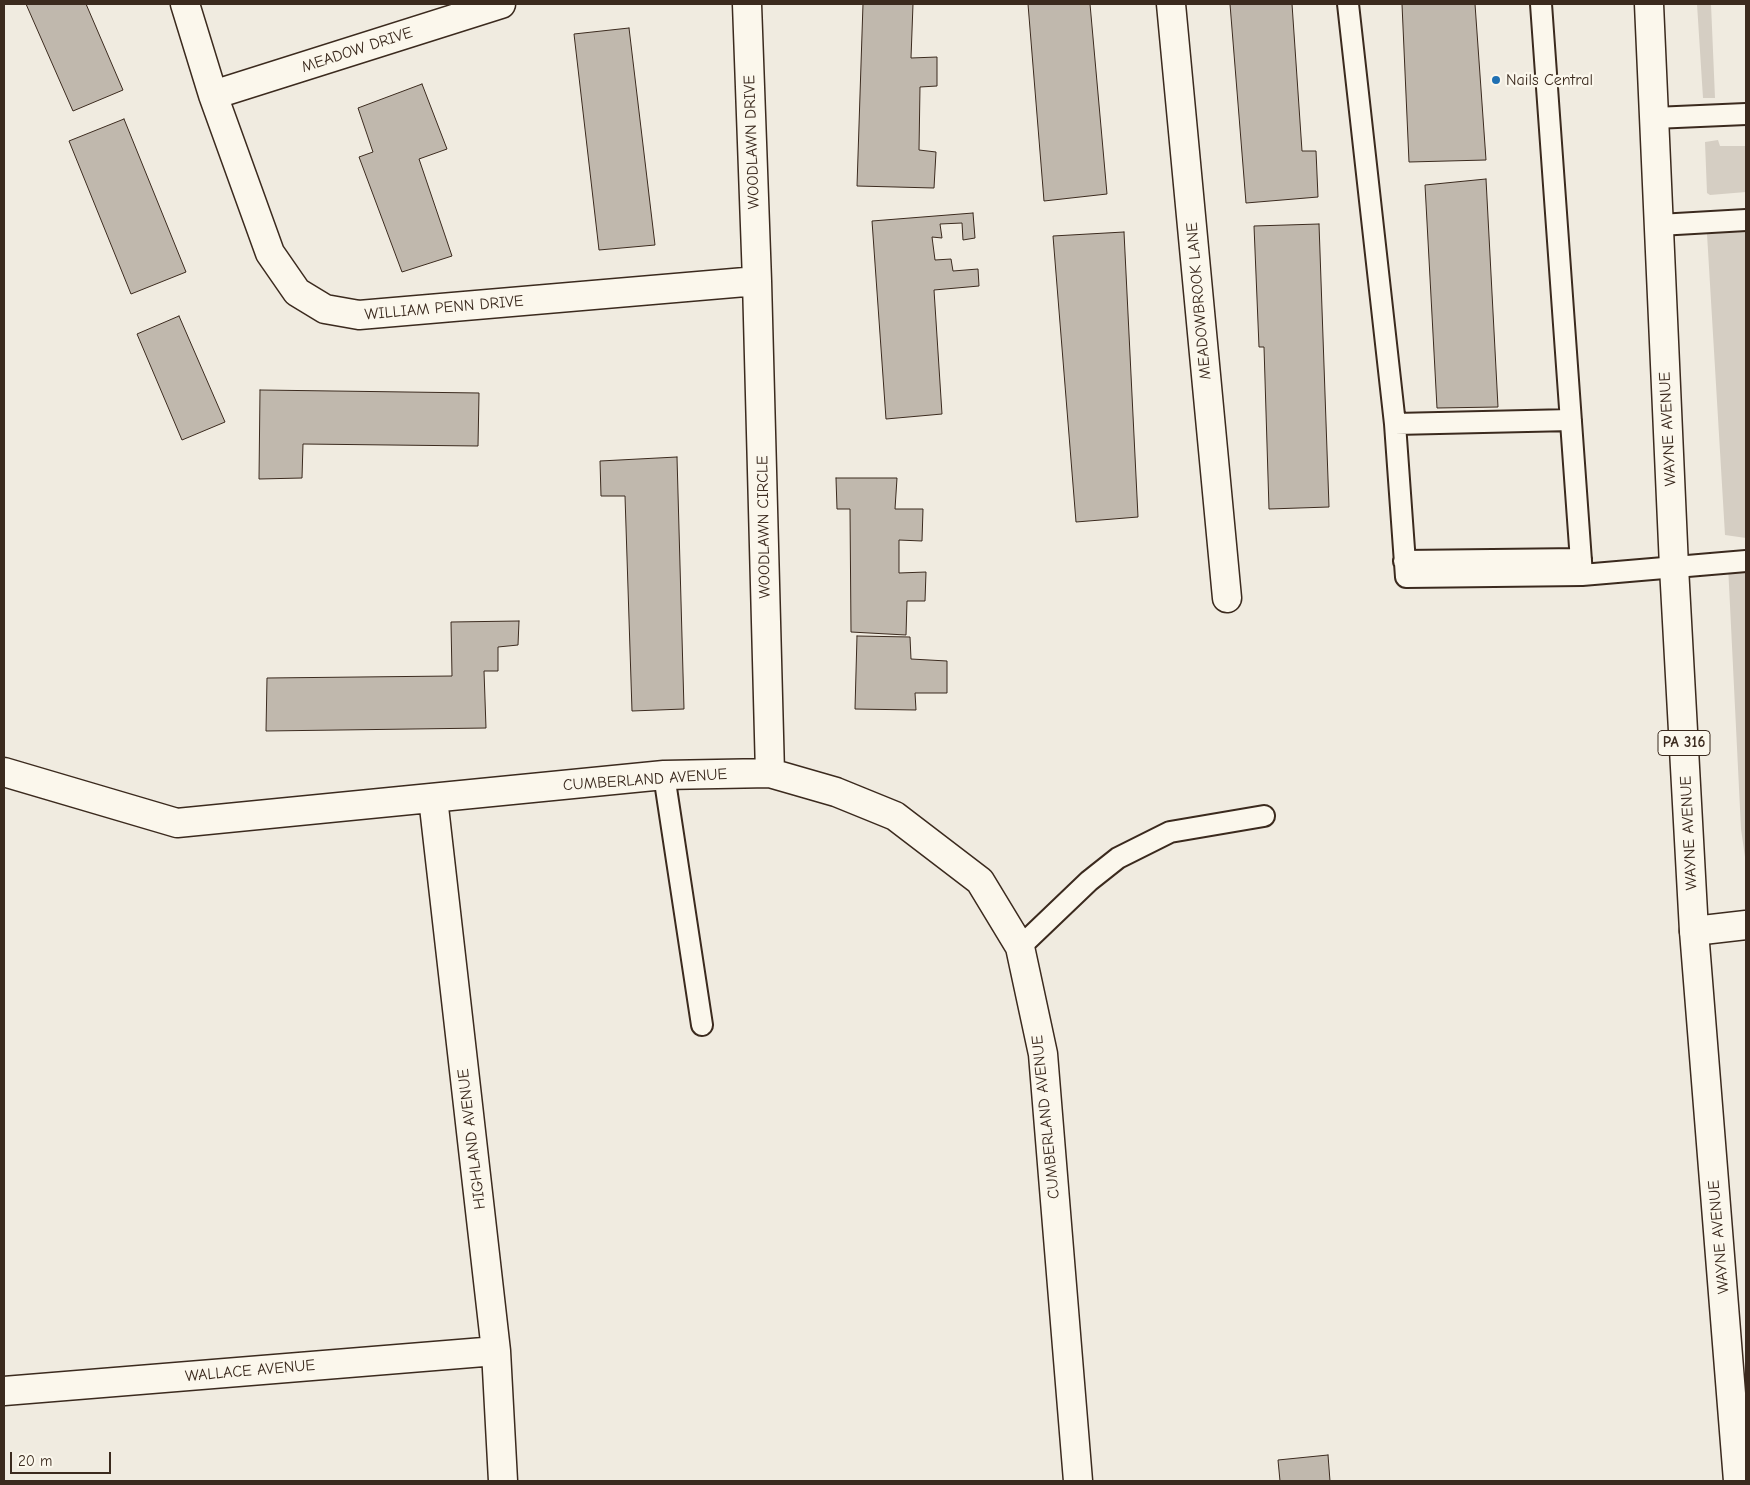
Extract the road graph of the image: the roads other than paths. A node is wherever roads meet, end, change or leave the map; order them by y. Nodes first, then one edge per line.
1 (185, 4) edge
2 (501, 4) edge
3 (747, 4) edge
4 (1171, 4) edge
5 (1348, 4) edge
6 (1541, 4) edge
7 (1649, 4) edge
8 (213, 96) junction
9 (1746, 114) edge
10 (1654, 118) junction
11 (1746, 220) edge
12 (1659, 225) junction
13 (757, 281) junction
14 (1571, 420) junction
15 (1395, 424) junction
16 (1746, 561) edge
17 (1581, 567) junction
18 (1674, 567) junction
19 (1227, 598) dead end
20 (4, 772) edge
21 (770, 773) junction
22 (664, 775) junction
23 (432, 798) junction
24 (1264, 816) dead end
25 (1746, 925) edge
26 (1694, 931) junction
27 (1020, 947) junction
28 (702, 1025) dead end
29 (496, 1351) junction
30 (4, 1391) edge
31 (503, 1481) edge
32 (1078, 1481) edge
33 (1738, 1481) edge

1 - 8 street, WILLIAM PENN DRIVE
2 - 8 street, MEADOW DRIVE
3 - 13 street, WOODLAWN DRIVE
4 - 19 street, MEADOWBROOK LANE
5 - 15 lane
6 - 14 lane
7 - 10 street, WAYNE AVENUE / PA 316
8 - 13 street, WILLIAM PENN DRIVE
9 - 10 lane
10 - 12 street, WAYNE AVENUE / PA 316
11 - 12 lane
12 - 18 street, WAYNE AVENUE / PA 316
13 - 21 street, WOODLAWN CIRCLE
14 - 15 lane
14 - 17 lane
15 - 17 lane
16 - 18 lane
17 - 18 lane
18 - 26 street, WAYNE AVENUE / PA 316
20 - 23 street, CUMBERLAND AVENUE
21 - 22 street, CUMBERLAND AVENUE
21 - 27 street, CUMBERLAND AVENUE
22 - 23 street, CUMBERLAND AVENUE
22 - 28 lane
23 - 29 street, HIGHLAND AVENUE
24 - 27 lane
25 - 26 street
26 - 33 street, WAYNE AVENUE / PA 316
27 - 32 street, CUMBERLAND AVENUE
29 - 30 street, WALLACE AVENUE
29 - 31 street, HIGHLAND AVENUE

